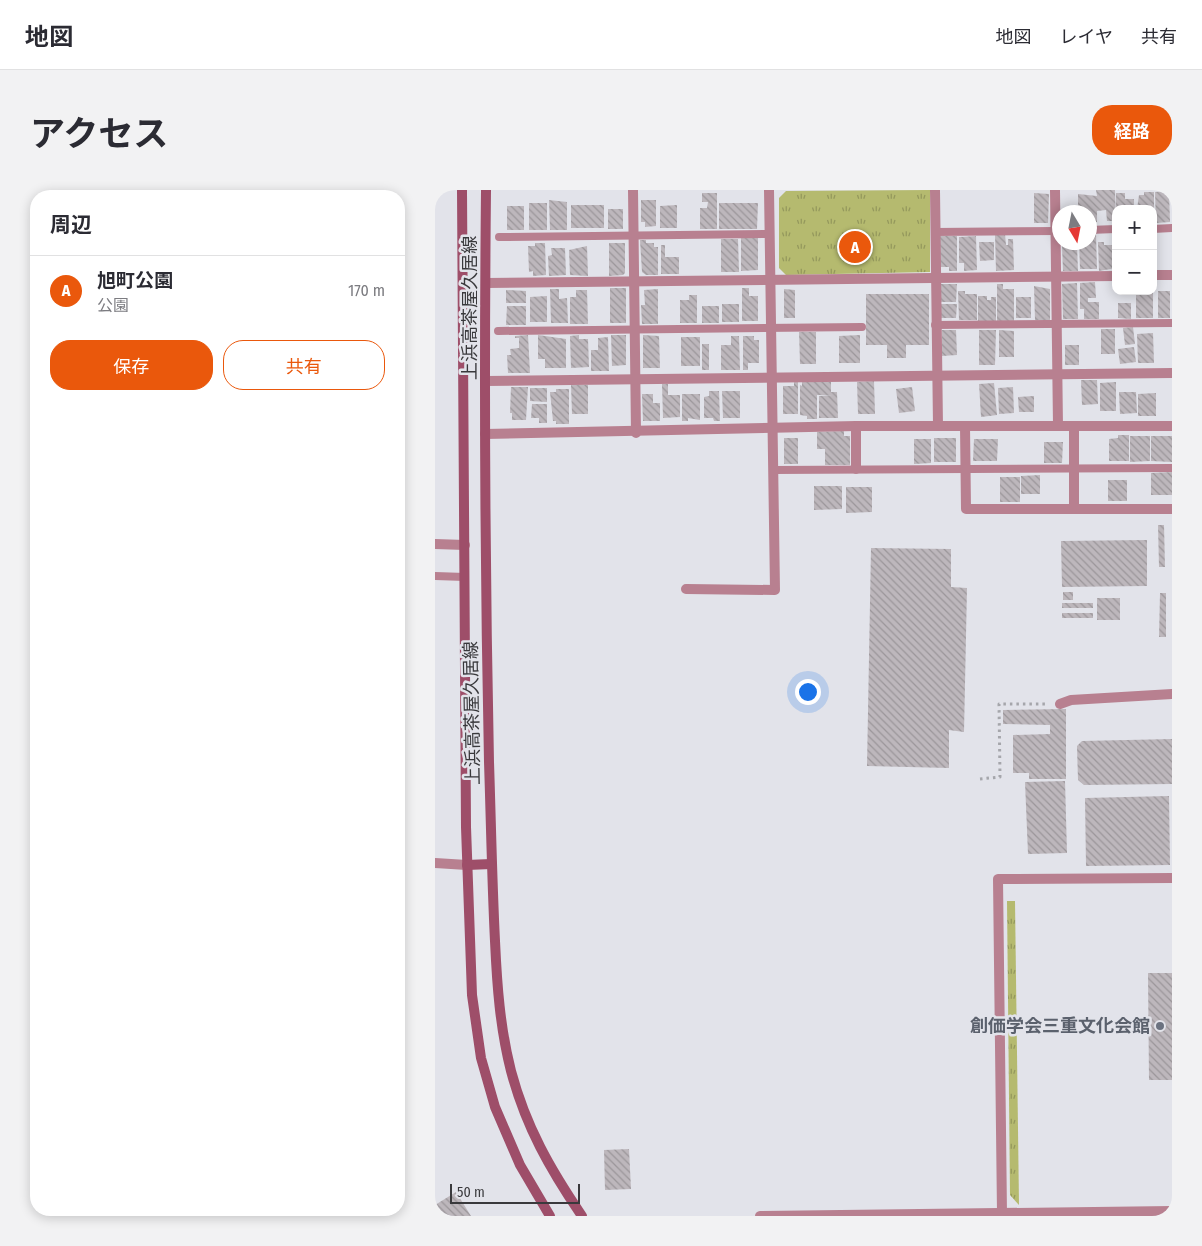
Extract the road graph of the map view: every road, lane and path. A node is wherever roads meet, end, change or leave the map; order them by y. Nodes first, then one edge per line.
1 (463, 190) edge
2 (486, 190) edge
3 (633, 190) edge
4 (769, 190) edge
5 (935, 190) edge
6 (1055, 190) edge
7 (1056, 205) edge
8 (1172, 228) edge
9 (1112, 229) edge
10 (1157, 229) edge
11 (1097, 230) edge
12 (1052, 231) edge
13 (935, 232) junction
14 (769, 234) junction
15 (634, 236) junction
16 (499, 237) dead end
17 (1057, 250) edge
18 (1157, 275) edge
19 (1172, 275) edge
20 (1112, 276) edge
21 (1056, 277) junction
22 (935, 278) junction
23 (771, 280) junction
24 (634, 282) junction
25 (486, 283) junction
26 (1172, 323) edge
27 (935, 325) junction
28 (1057, 325) junction
29 (862, 327) dead end
30 (771, 328) junction
31 (635, 330) junction
32 (498, 331) dead end
33 (1058, 373) junction
34 (1172, 373) edge
35 (936, 374) junction
36 (772, 376) junction
37 (635, 378) junction
38 (486, 381) junction
39 (856, 426) junction
40 (938, 426) junction
41 (965, 426) junction
42 (1058, 426) junction
43 (1074, 426) junction
44 (1172, 426) edge
45 (773, 428) junction
46 (636, 432) junction
47 (485, 434) junction
48 (1172, 468) edge
49 (855, 469) junction
50 (965, 469) junction
51 (1074, 469) junction
52 (773, 470) junction
53 (1074, 508) junction
54 (1172, 508) edge
55 (435, 544) edge
56 (465, 545) junction
57 (435, 576) edge
58 (465, 577) junction
59 (686, 590) dead end
60 (1172, 694) edge
61 (1060, 704) joint
62 (980, 779) dead end
63 (435, 863) edge
64 (467, 864) junction
65 (491, 864) junction
66 (1172, 878) edge
67 (1172, 1211) edge
68 (1002, 1213) junction
69 (1117, 1214) edge
70 (550, 1216) edge
71 (582, 1216) edge
72 (760, 1216) edge

1 - 56 main road, 上浜高茶屋久居線
2 - 25 main road, 上浜高茶屋久居線
3 - 15 street
4 - 14 street
5 - 13 street
6 - 7 street
8 - 10 lane
9 - 11 lane
12 - 13 lane
13 - 22 street
14 - 15 lane
14 - 23 street
15 - 16 lane
15 - 24 street
17 - 21 street
18 - 19 street
20 - 21 street
21 - 22 street
21 - 28 street
22 - 23 street
22 - 27 street
23 - 24 street
23 - 30 street
24 - 25 street
24 - 31 street
25 - 38 main road, 上浜高茶屋久居線
26 - 28 lane
27 - 28 lane
27 - 35 street
28 - 33 street
29 - 30 lane
30 - 31 lane
30 - 36 street
31 - 32 lane
31 - 37 street
33 - 34 street
33 - 35 street
33 - 42 street
35 - 36 street
35 - 40 street
36 - 37 street
36 - 45 street
37 - 38 street
37 - 46 street
38 - 47 main road, 上浜高茶屋久居線
39 - 40 street
39 - 45 street
39 - 49 street
40 - 41 street
41 - 42 street
41 - 50 street
42 - 43 street
43 - 44 street
43 - 51 street
45 - 46 street
45 - 52 street
46 - 47 street
47 - 65 main road, 上浜高茶屋久居線
48 - 51 lane
49 - 50 lane
49 - 52 lane
50 - 51 lane
50 - 53 street
51 - 53 street
52 - 59 street
53 - 54 street
55 - 56 street
56 - 58 main road, 上浜高茶屋久居線
57 - 58 lane
58 - 64 main road, 上浜高茶屋久居線
60 - 61 street
61 - 62 path
63 - 64 street
64 - 65 main road
64 - 70 main road, 上浜高茶屋久居線
65 - 71 main road, 上浜高茶屋久居線
66 - 68 street
67 - 69 street
68 - 69 street
68 - 72 street

